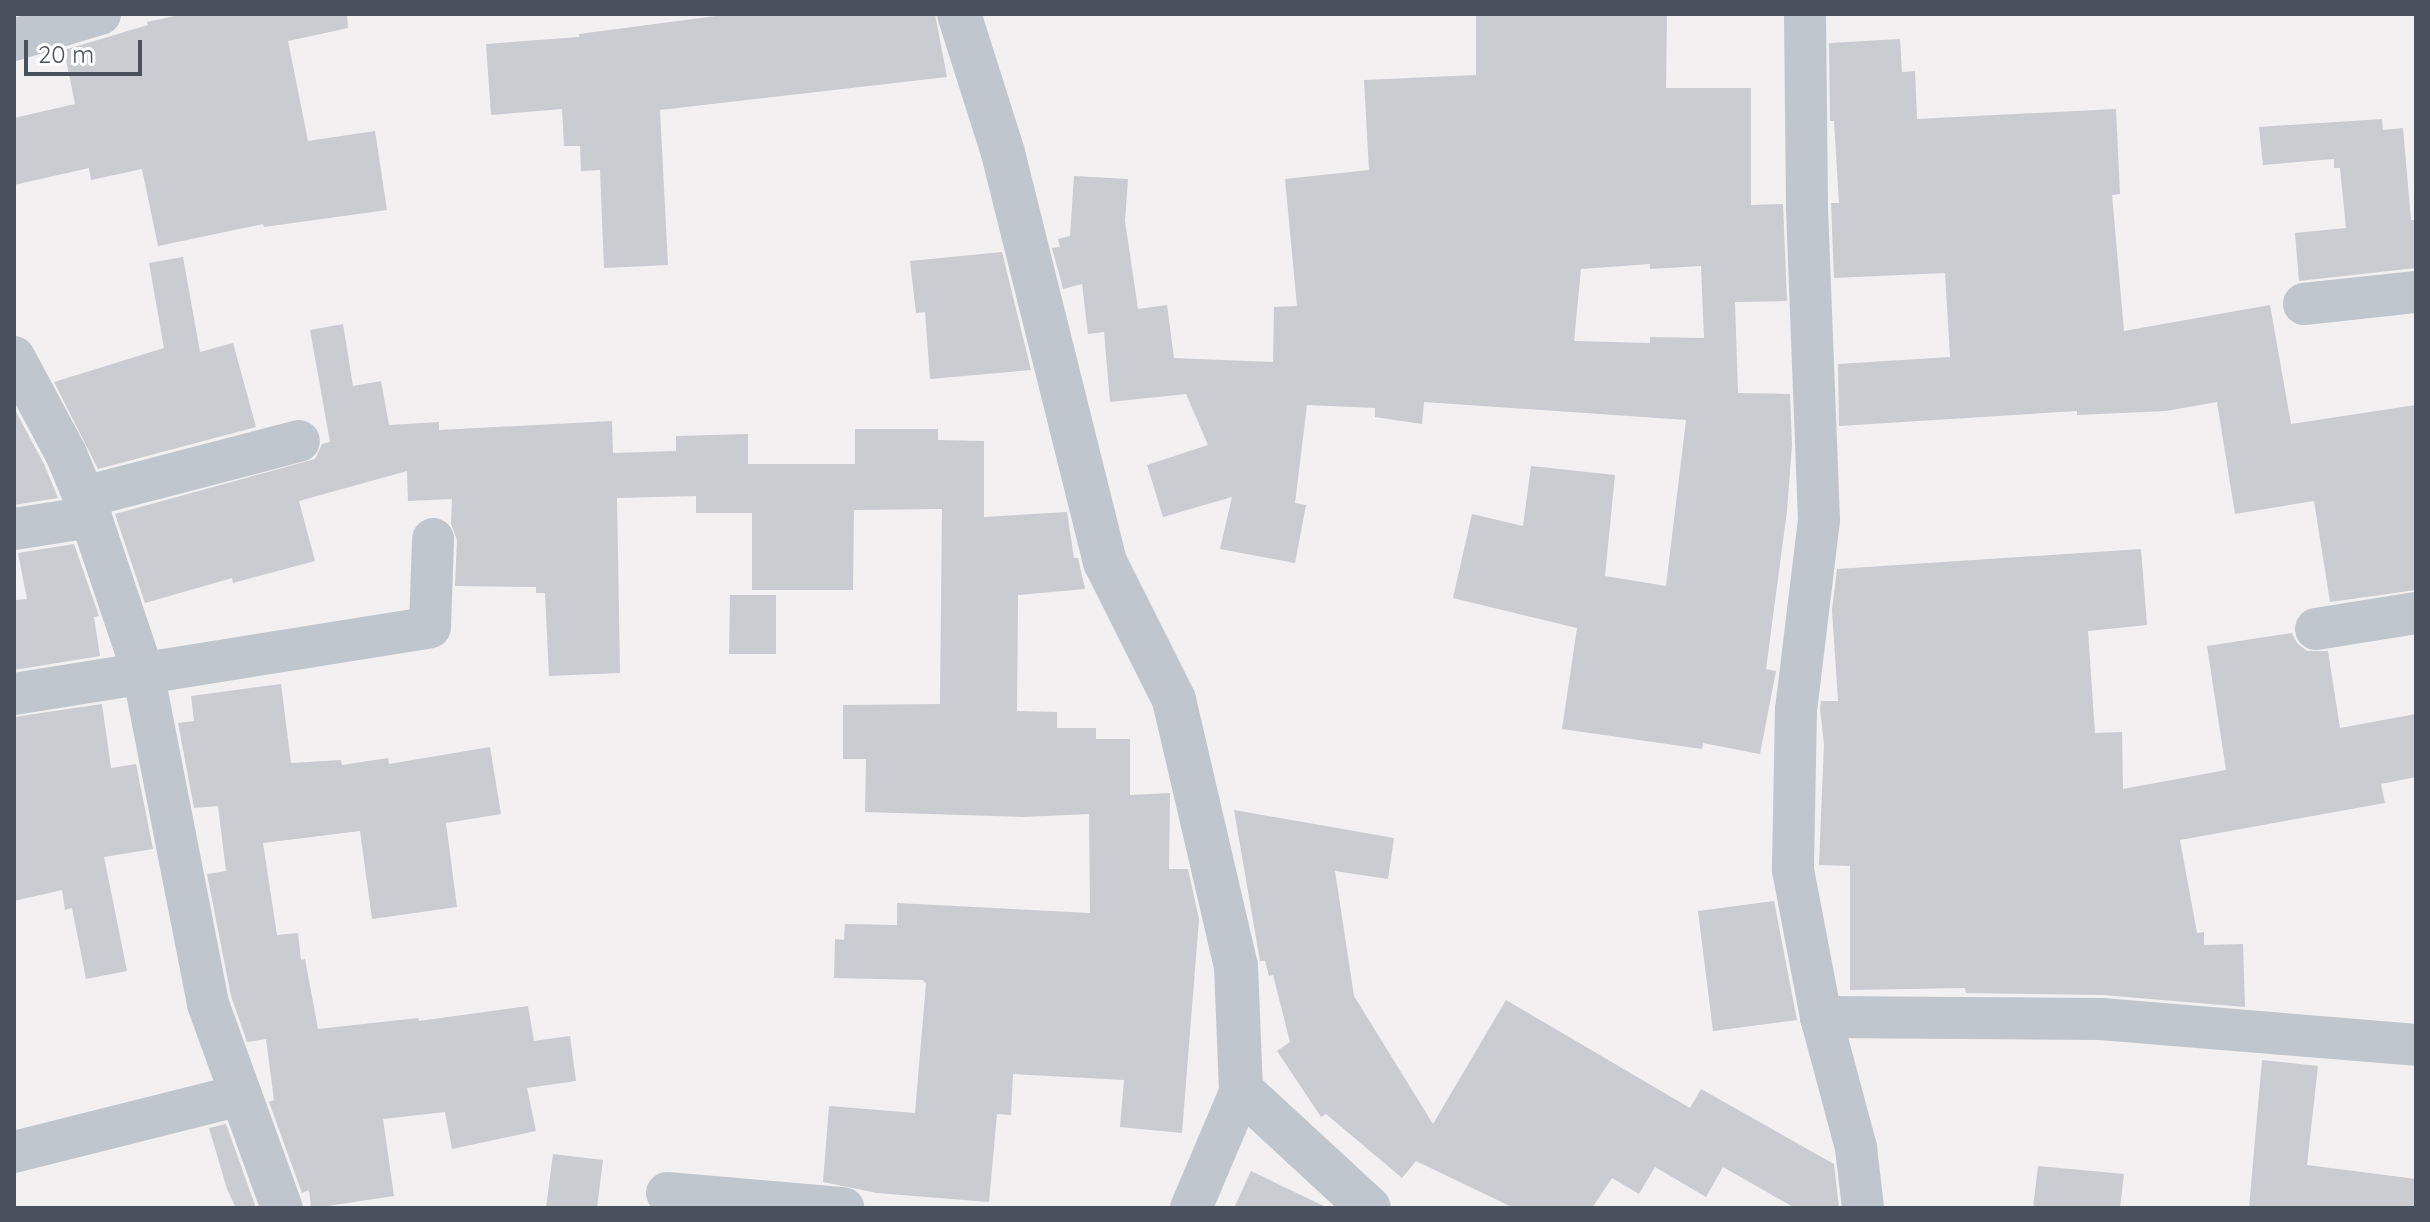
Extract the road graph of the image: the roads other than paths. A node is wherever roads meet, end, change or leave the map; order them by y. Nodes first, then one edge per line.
1 (100, 14) edge
2 (959, 14) edge
3 (1805, 14) edge
4 (14, 40) edge
5 (2416, 292) edge
6 (2304, 304) dead end
7 (14, 357) edge
8 (299, 441) dead end
9 (87, 507) junction
10 (14, 529) edge
11 (433, 539) dead end
12 (2416, 613) edge
13 (2316, 629) dead end
14 (143, 672) junction
15 (14, 694) edge
16 (1821, 1017) junction
17 (2416, 1045) edge
18 (1241, 1090) junction
19 (241, 1095) junction
20 (14, 1152) edge
21 (667, 1193) dead end
22 (282, 1208) edge
23 (843, 1208) edge
24 (1191, 1208) edge
25 (1369, 1208) edge
26 (1863, 1208) edge

1 - 4 street
2 - 18 street
3 - 16 street
5 - 6 street
7 - 9 street
8 - 9 street
9 - 10 street
9 - 14 street
11 - 14 street
12 - 13 street
14 - 15 street
14 - 19 street
16 - 17 street
16 - 26 street
18 - 24 street
18 - 25 street
19 - 20 street
19 - 22 street
21 - 23 street

